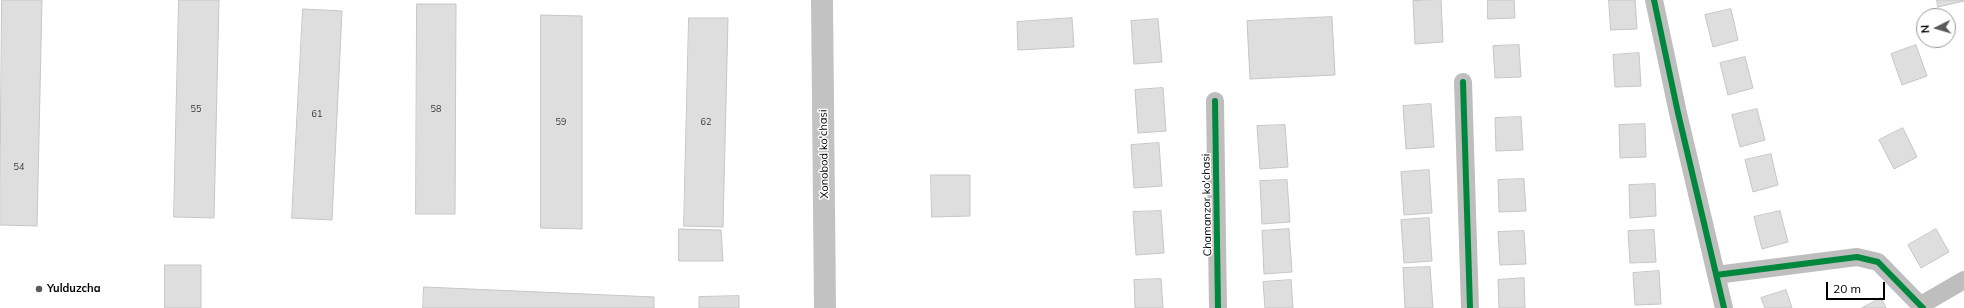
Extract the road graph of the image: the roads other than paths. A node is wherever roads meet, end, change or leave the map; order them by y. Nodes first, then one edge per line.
1 (822, 0) edge
2 (1654, 0) edge
3 (1463, 82) dead end
4 (1216, 101) dead end
5 (1716, 275) junction
6 (1964, 280) edge
7 (1922, 306) edge
8 (825, 308) edge
9 (1218, 308) edge
10 (1470, 308) edge
11 (1724, 308) edge

1 - 8 main road, Xonobod ko'chasi
2 - 5 street
3 - 10 street
4 - 9 street, Chamanzor ko'chasi
5 - 7 street
5 - 11 street
6 - 7 street

